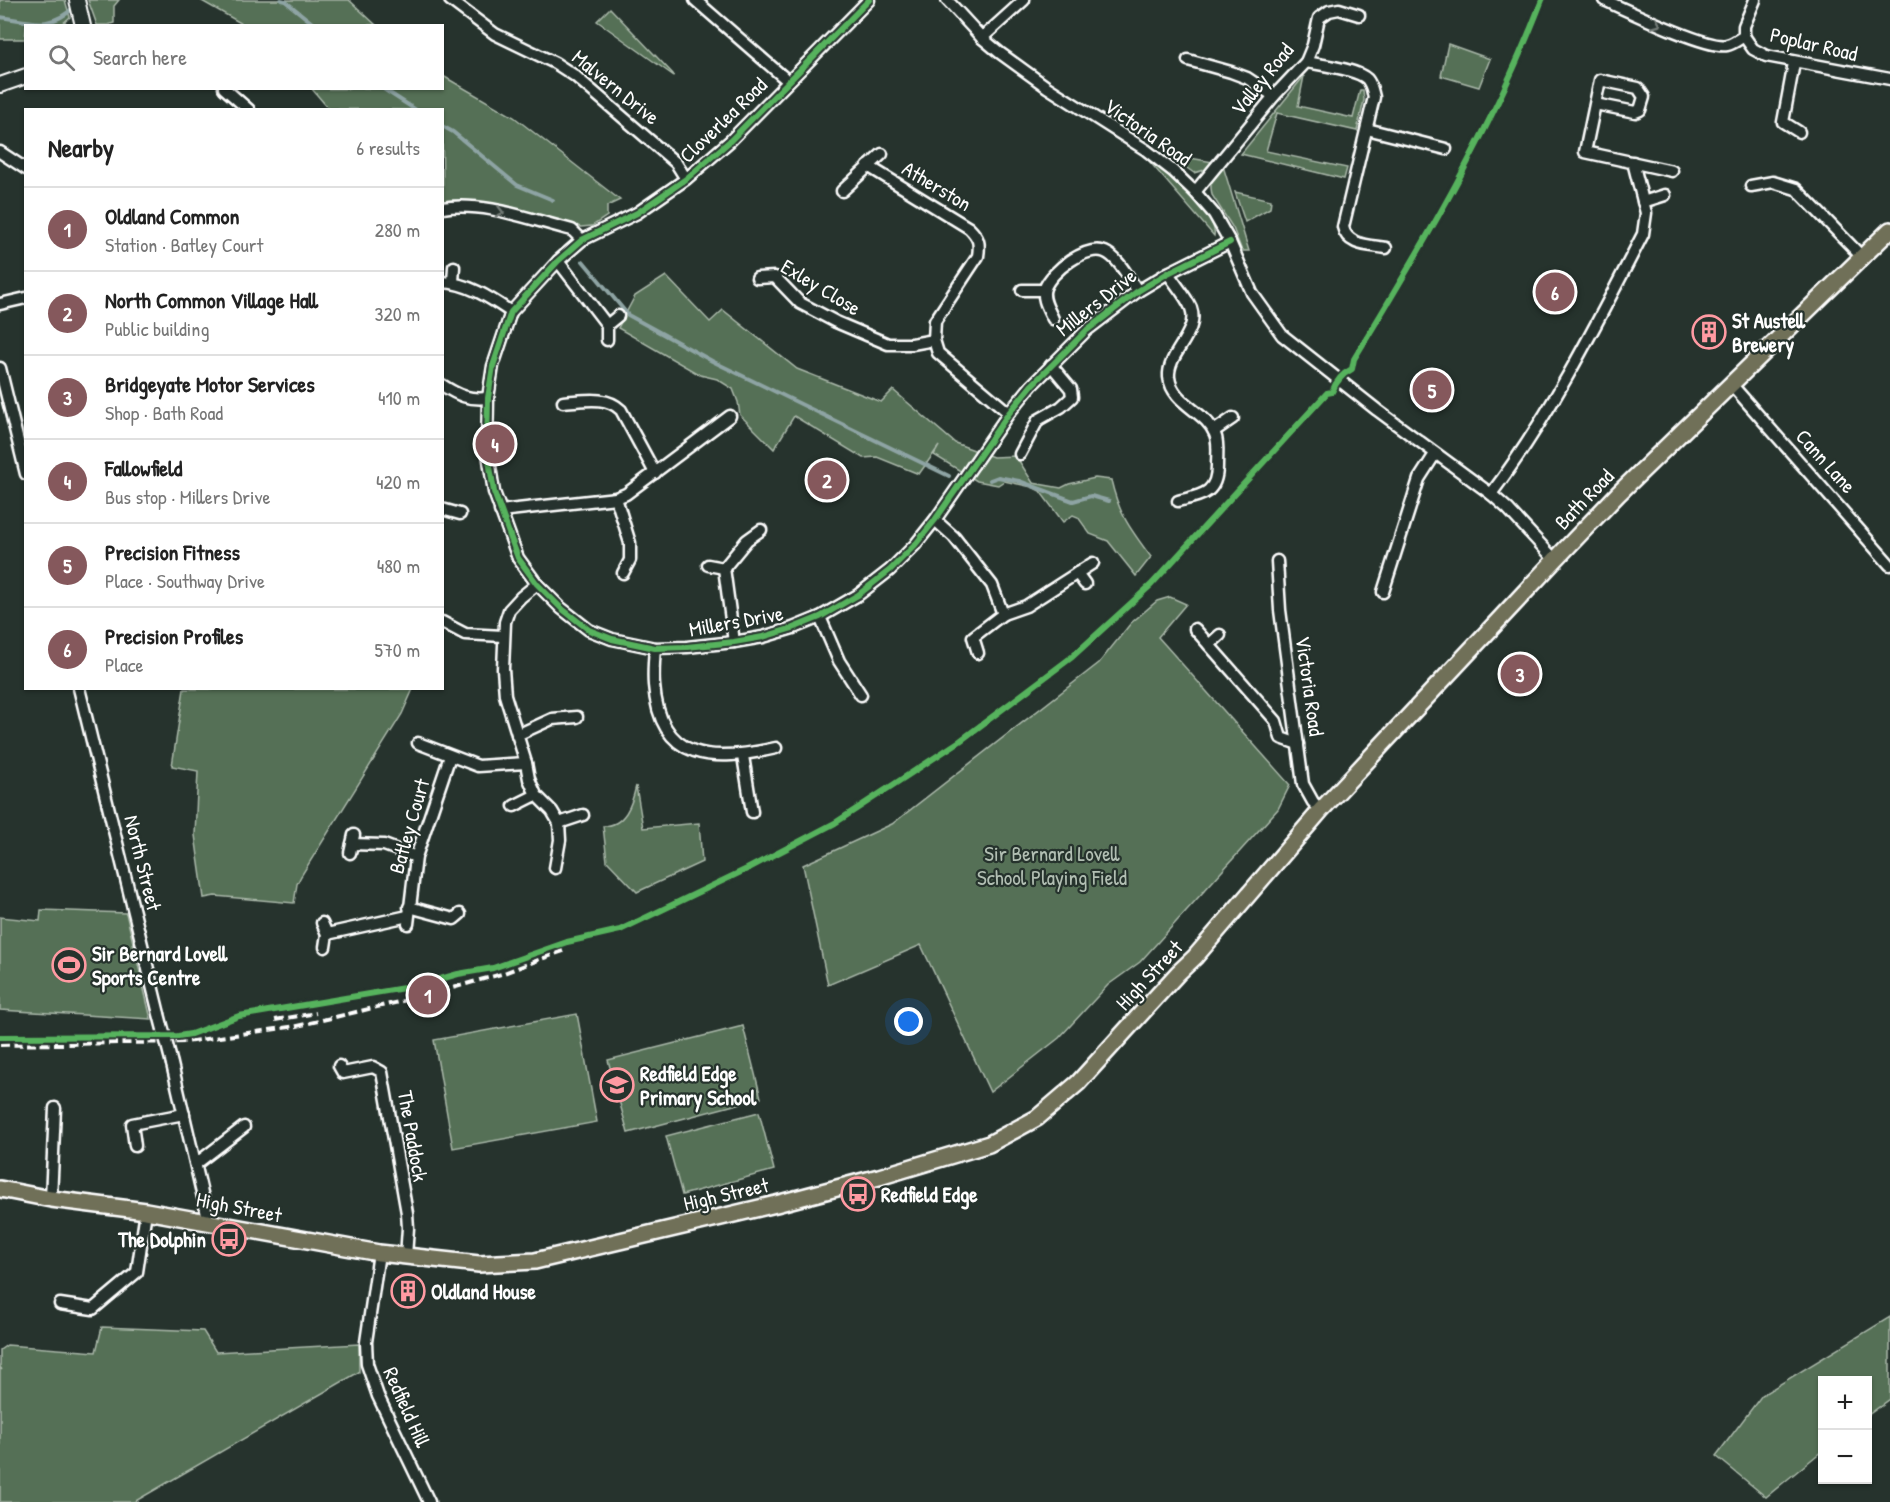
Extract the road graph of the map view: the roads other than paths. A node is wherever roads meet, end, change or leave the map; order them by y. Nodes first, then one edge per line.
1 (450, 0) edge
2 (695, 0) edge
3 (869, 0) edge
4 (947, 0) edge
5 (1024, 0) edge
6 (1604, 0) edge
7 (1755, 0) edge
8 (79, 6) edge
9 (1359, 15) dead end
10 (83, 24) edge
11 (1744, 36) junction
12 (982, 38) junction
13 (1188, 60) dead end
14 (1306, 62) junction
15 (1794, 63) junction
16 (24, 76) edge
17 (1890, 79) edge
18 (788, 81) junction
19 (0, 85) edge
20 (226, 90) edge
21 (1274, 96) junction
22 (1595, 104) junction
23 (247, 108) edge
24 (1367, 129) junction
25 (1798, 132) dead end
26 (1446, 149) dead end
27 (0, 152) edge
28 (882, 154) dead end
29 (1633, 162) junction
30 (868, 166) junction
31 (24, 168) edge
32 (1672, 171) dead end
33 (686, 179) junction
34 (1751, 186) dead end
35 (842, 191) dead end
36 (1195, 192) junction
37 (1665, 195) dead end
38 (1643, 202) junction
39 (444, 208) edge
40 (1890, 230) edge
41 (582, 240) junction
42 (1230, 242) junction
43 (1386, 248) dead end
44 (1862, 257) junction
45 (558, 261) junction
46 (454, 267) dead end
47 (1168, 273) junction
48 (757, 278) dead end
49 (448, 282) edge
50 (1022, 290) dead end
51 (1044, 290) junction
52 (1138, 291) junction
53 (24, 298) edge
54 (0, 304) edge
55 (511, 312) junction
56 (618, 316) dead end
57 (1053, 319) dead end
58 (607, 325) junction
59 (607, 340) dead end
60 (934, 340) junction
61 (1051, 365) junction
62 (0, 368) edge
63 (1731, 384) junction
64 (444, 387) edge
65 (585, 388) dead end
66 (488, 398) junction
67 (585, 401) junction
68 (563, 402) dead end
69 (1009, 413) junction
70 (730, 416) dead end
71 (1233, 418) dead end
72 (1214, 431) junction
73 (704, 435) junction
74 (712, 445) dead end
75 (22, 449) edge
76 (1020, 454) dead end
77 (1435, 454) junction
78 (655, 473) junction
79 (1491, 494) junction
80 (616, 498) junction
81 (1179, 501) dead end
82 (444, 510) edge
83 (500, 512) junction
84 (460, 514) dead end
85 (936, 520) junction
86 (761, 531) dead end
87 (1555, 560) junction
88 (1277, 561) dead end
89 (1093, 562) dead end
90 (708, 565) dead end
91 (1890, 565) edge
92 (724, 567) junction
93 (623, 573) dead end
94 (1077, 573) junction
95 (537, 584) junction
96 (1085, 584) dead end
97 (1383, 592) dead end
98 (1004, 614) junction
99 (820, 617) junction
100 (1021, 617) dead end
101 (444, 623) edge
102 (1195, 629) dead end
103 (1220, 635) dead end
104 (502, 636) junction
105 (734, 642) junction
106 (1209, 645) junction
107 (655, 648) junction
108 (978, 653) dead end
109 (79, 690) edge
110 (861, 695) dead end
111 (577, 717) dead end
112 (517, 735) junction
113 (418, 743) dead end
114 (1298, 744) junction
115 (776, 748) dead end
116 (450, 756) junction
117 (742, 756) junction
118 (526, 763) junction
119 (536, 795) junction
120 (514, 806) dead end
121 (1321, 810) junction
122 (752, 812) dead end
123 (583, 815) dead end
124 (559, 823) junction
125 (352, 844) dead end
126 (416, 857) junction
127 (555, 868) dead end
128 (460, 914) dead end
129 (408, 916) junction
130 (322, 923) dead end
131 (327, 934) junction
132 (325, 947) dead end
133 (339, 1066) dead end
134 (55, 1108) dead end
135 (184, 1114) junction
136 (244, 1127) dead end
137 (135, 1146) dead end
138 (197, 1163) junction
139 (0, 1189) edge
140 (51, 1199) junction
141 (146, 1211) junction
142 (209, 1223) junction
143 (379, 1253) junction
144 (406, 1256) junction
145 (60, 1304) dead end
146 (429, 1502) edge

1 - 33 street, Malvern Drive
2 - 18 street
3 - 18 street, Cloverlea Road
4 - 12 street, Victoria Road
5 - 12 street
6 -> 11 street, Poplar Road
7 - 11 street
8 - 10 street
9 - 14 street, Valley Road
11 - 15 street, Poplar Road
12 - 36 street, Victoria Road
13 - 21 street
14 - 21 street, Valley Road
14 - 24 street
15 - 17 street, Poplar Road
15 - 25 street
16 - 19 street
18 - 33 street, Cloverlea Road
20 - 23 street
21 - 36 street, Valley Road
22 - 22 street
22 - 29 street
24 - 26 street
24 - 43 street
27 - 31 street
28 - 30 street, Atherston
29 - 32 street
29 - 38 street
30 - 35 street, Atherston
30 - 60 street, Atherston
33 - 41 street, Cloverlea Road
34 - 44 street
36 - 42 street, Victoria Road
37 - 38 street
38 - 79 street
39 -> 41 street
40 - 44 main road, Bath Road
41 - 45 street, Millers Drive
42 - 47 street, Millers Drive
42 - 77 street, Victoria Road
44 - 63 main road, Bath Road
45 - 55 street, Millers Drive
45 - 58 street
46 - 49 street
47 - 52 street, Millers Drive
47 - 72 street
48 - 60 street, Exley Close
49 - 55 street
50 - 51 street
51 - 52 street
51 - 57 street
52 - 61 street, Millers Drive
53 - 54 street
55 - 66 street, Millers Drive
56 - 58 street
58 - 59 street
60 - 69 street
61 - 69 street, Millers Drive
61 - 76 street
62 - 75 street
63 - 87 main road, Bath Road
63 - 91 street, Cann Lane
64 - 66 street
65 - 67 street
66 - 83 street, Millers Drive
67 - 68 street
67 - 78 street
69 - 85 street, Millers Drive
70 - 73 street
71 - 72 street
72 - 81 street
73 - 74 street
73 - 78 street
77 - 79 street, Victoria Road
77 - 97 street
78 - 80 street
79 - 87 street, Victoria Road
80 - 83 street
80 - 93 street
82 - 84 street
83 - 95 street, Millers Drive
85 - 98 street
85 - 99 street, Millers Drive
86 - 92 street
87 - 121 main road, Bath Road
88 - 114 street, Victoria Road
89 - 94 street
90 - 92 street
92 - 105 street
94 - 96 street
94 - 98 street
95 - 104 street
95 - 107 street, Millers Drive
98 - 100 street
98 - 108 street
99 - 105 street, Millers Drive
99 - 110 street
101 - 104 street
102 - 106 street
103 - 106 street
104 - 112 street
105 - 107 street, Millers Drive
106 - 114 street
107 - 117 street
109 - 135 street, North Street, bridge
111 - 112 street
112 - 118 street
113 - 116 street, Batley Court
114 - 121 street, Victoria Road
115 - 117 street
116 - 118 street, Batley Court
116 - 126 street, Batley Court
117 - 122 street
118 - 119 street
119 - 120 street
119 - 124 street
121 - 144 main road, High Street
123 - 124 street
124 - 127 street
125 - 126 street
126 - 129 street, Batley Court
128 - 129 street, Batley Court
129 - 131 street
130 - 131 street
131 - 132 street
133 - 144 street, The Paddock
134 - 140 street
135 - 137 street
135 - 138 street, North Street
136 - 138 street
138 - 142 street, North Street
139 - 140 main road, High Street
140 - 141 main road, High Street
141 - 142 main road, High Street
141 - 145 street
142 - 143 main road, High Street
143 - 144 main road, High Street
143 - 146 street, Redfield Hill

